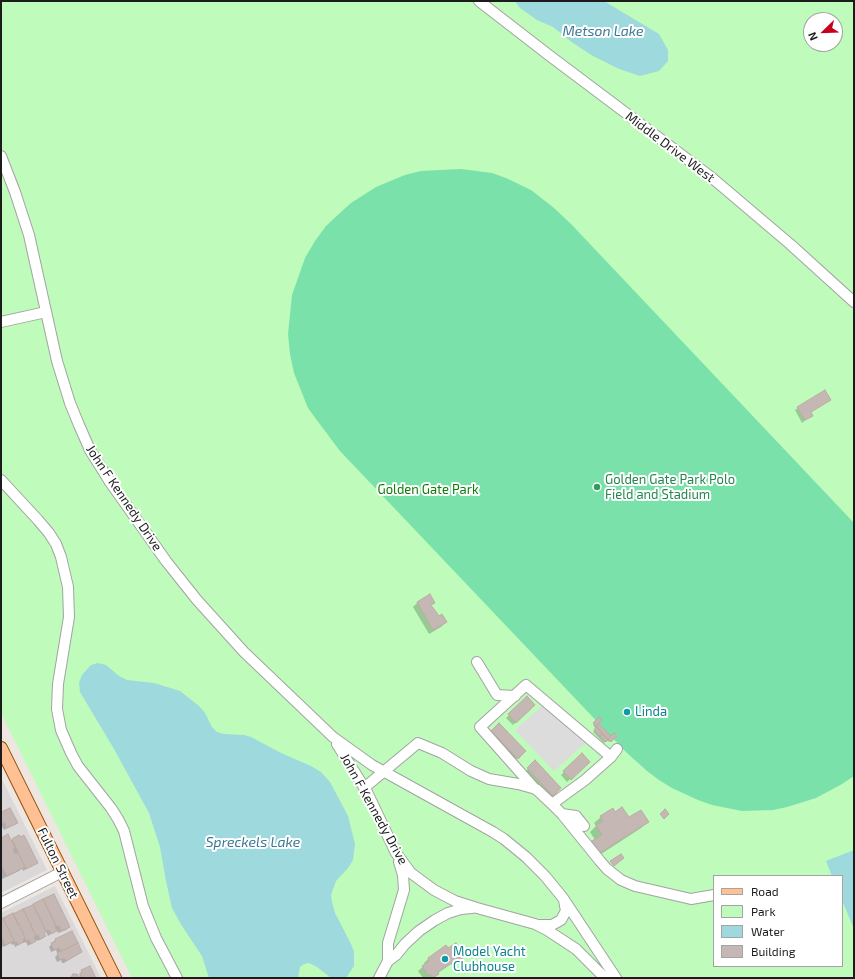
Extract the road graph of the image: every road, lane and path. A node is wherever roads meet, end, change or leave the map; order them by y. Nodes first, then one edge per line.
1 (479, 1) edge
2 (1, 156) edge
3 (854, 302) edge
4 (46, 312) junction
5 (1, 322) edge
6 (1, 480) edge
7 (477, 662) dead end
8 (515, 696) junction
9 (332, 737) junction
10 (1, 748) edge
11 (383, 771) junction
12 (364, 788) junction
13 (536, 789) junction
14 (552, 804) junction
15 (562, 814) junction
16 (584, 826) dead end
17 (392, 845) junction
18 (62, 872) junction
19 (713, 895) edge
20 (563, 898) junction
21 (1, 903) edge
22 (477, 908) junction
23 (535, 924) junction
24 (388, 961) junction
25 (114, 978) edge
26 (177, 978) edge
27 (379, 978) edge
28 (606, 978) edge
29 (616, 978) edge

1 - 3 street, Middle Drive West
2 - 4 street, John F Kennedy Drive
4 - 5 street
4 - 9 street, John F Kennedy Drive
6 - 26 street
7 - 8 street
8 - 13 street
8 - 14 street
9 - 11 street, John F Kennedy Drive
9 - 12 street, John F Kennedy Drive
10 - 18 main road, Fulton Street
11 - 12 street
11 - 13 street
11 - 20 street, John F Kennedy Drive
12 - 17 street, John F Kennedy Drive
13 - 14 street
14 - 15 street
15 - 16 street
15 - 19 street
17 - 22 street, John F Kennedy Drive
17 - 24 street
18 - 21 street
18 - 25 main road, Fulton Street
20 - 23 street
20 - 29 street, John F Kennedy Drive
22 - 23 street, John F Kennedy Drive
22 - 24 street
23 - 28 street, John F Kennedy Drive
24 - 27 street

